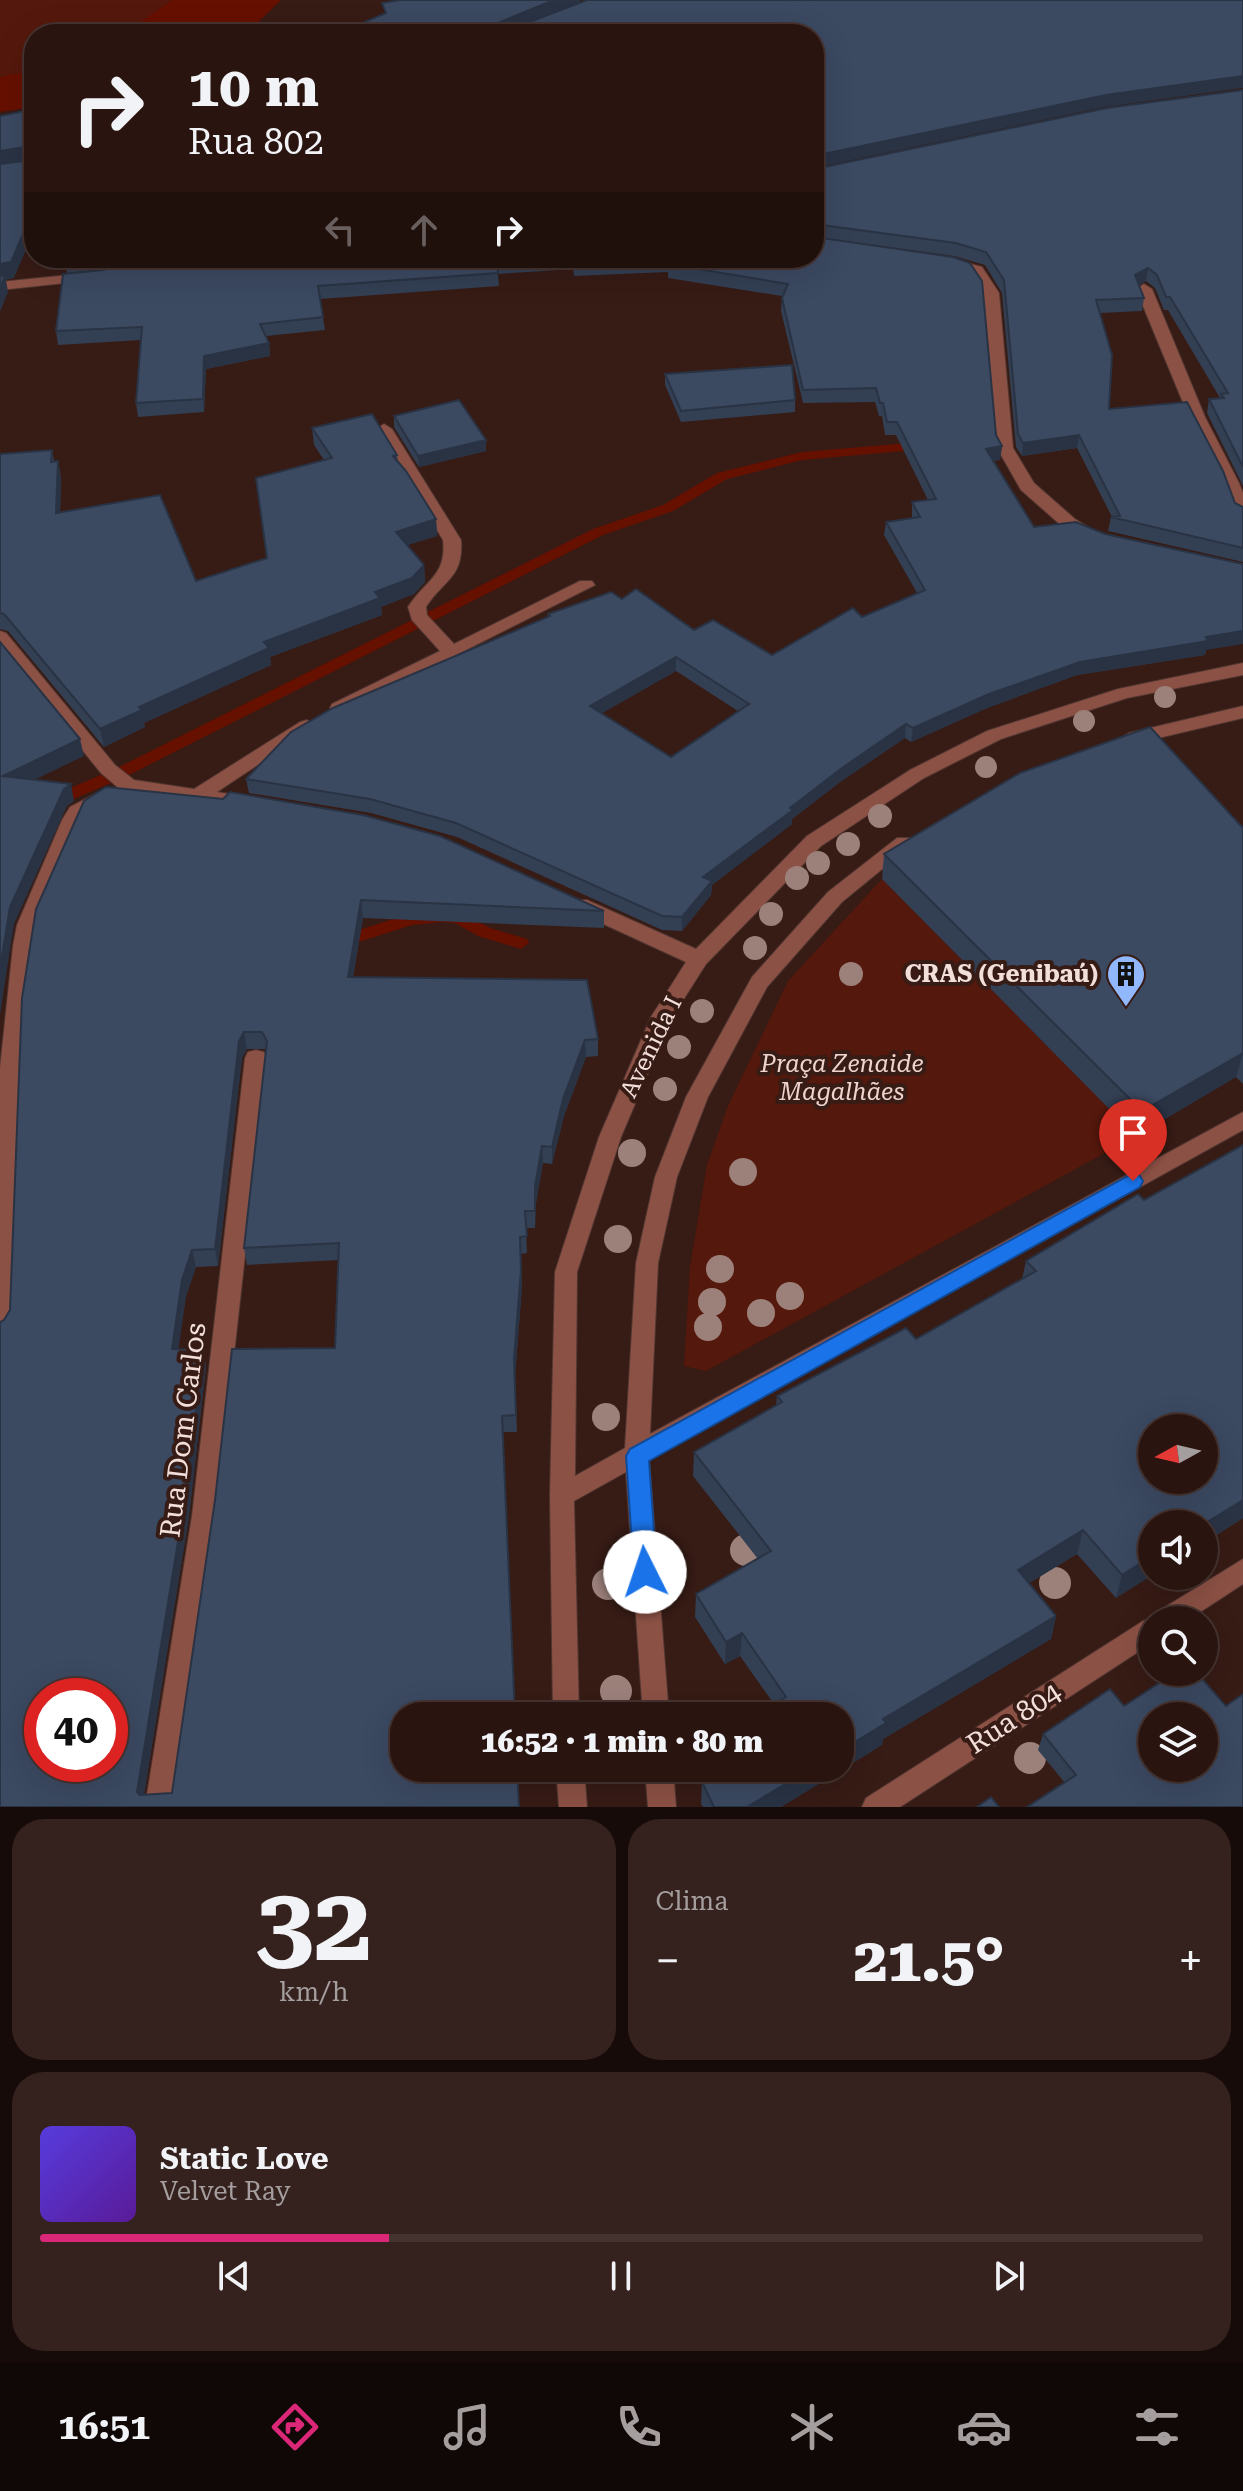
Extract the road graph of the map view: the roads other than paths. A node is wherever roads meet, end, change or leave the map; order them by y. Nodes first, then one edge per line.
1 (926, 258) edge
2 (104, 276) edge
3 (0, 286) edge
4 (1144, 289) edge
5 (384, 429) edge
6 (1243, 516) edge
7 (1109, 541) edge
8 (586, 585) dead end
9 (0, 637) edge
10 (451, 652) junction
11 (1243, 669) edge
12 (1243, 712) edge
13 (1102, 750) edge
14 (127, 784) junction
15 (197, 796) junction
16 (255, 804) edge
17 (926, 831) edge
18 (560, 896) edge
19 (699, 959) junction
20 (256, 1058) dead end
21 (5, 1075) edge
22 (1243, 1120) edge
23 (0, 1327) edge
24 (637, 1456) junction
25 (562, 1495) junction
26 (1243, 1570) edge
27 (1188, 1606) edge
28 (1138, 1638) edge
29 (565, 1702) edge
30 (655, 1702) edge
31 (571, 1782) edge
32 (660, 1782) edge
33 (159, 1807) edge
34 (573, 1807) edge
35 (662, 1807) edge
36 (876, 1807) edge

1 - 7 street
2 - 3 street
4 - 6 street
5 - 10 street
8 - 10 street
9 - 14 street
10 - 15 street
11 - 19 street, Avenida I
12 - 13 street
14 - 15 street
14 - 21 street
15 - 16 street
17 - 24 street
18 - 19 street
19 - 25 street, Avenida I
20 - 33 street, Rua Dom Carlos
21 - 23 street
22 - 24 street
24 - 25 street
24 - 30 street
25 - 29 street, Avenida I
26 - 27 street
28 - 36 street, Rua 804
31 - 34 street
32 - 35 street

